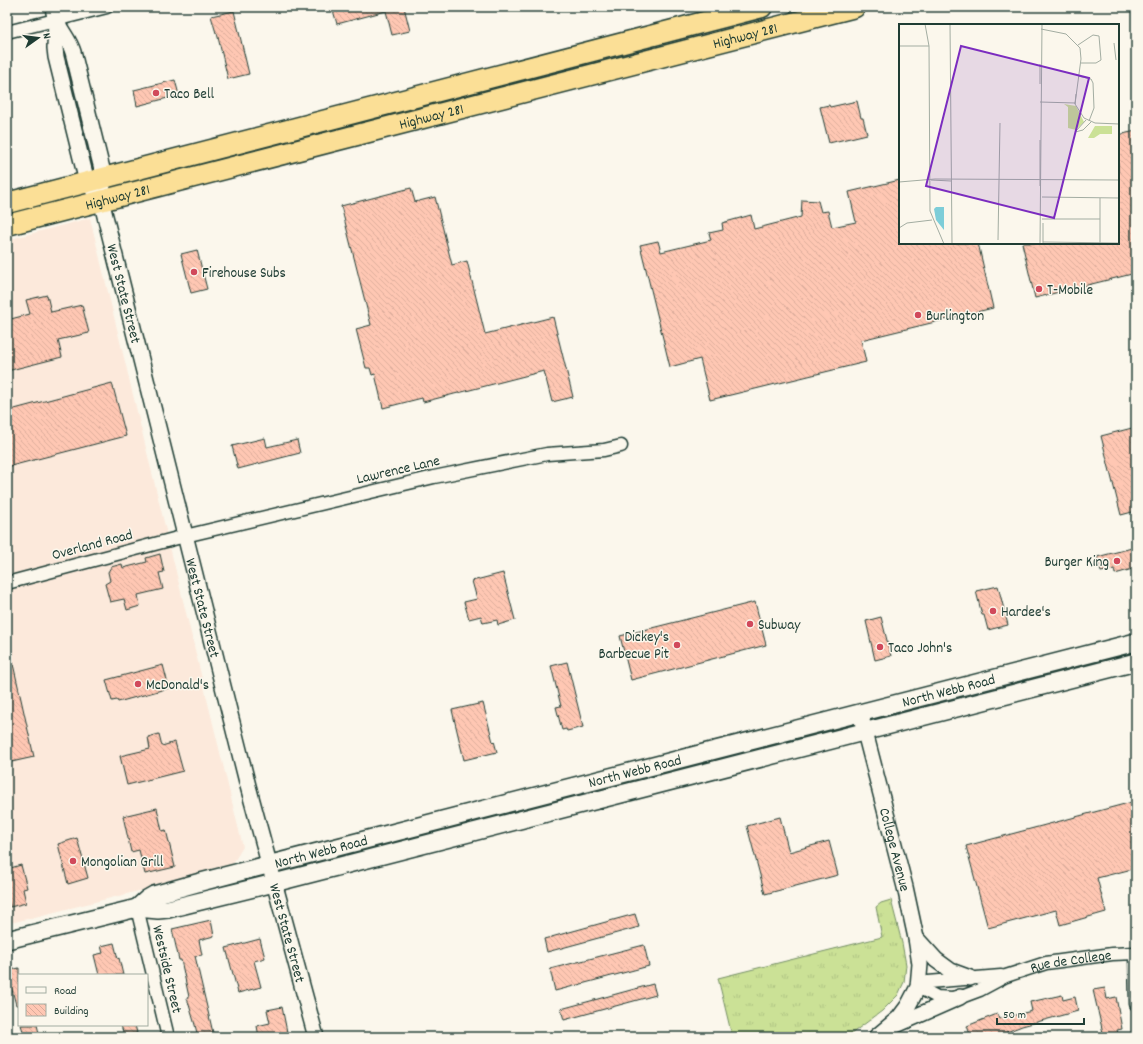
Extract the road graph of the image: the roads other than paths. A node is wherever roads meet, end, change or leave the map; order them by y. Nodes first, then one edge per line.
1 (107, 7) edge
2 (762, 7) edge
3 (855, 7) edge
4 (54, 14) edge
5 (7, 32) edge
6 (96, 179) junction
7 (101, 200) junction
8 (7, 203) edge
9 (7, 225) edge
10 (621, 446) dead end
11 (185, 536) junction
12 (7, 583) edge
13 (1136, 642) edge
14 (1136, 662) edge
15 (860, 713) junction
16 (864, 731) junction
17 (269, 864) junction
18 (274, 883) junction
19 (137, 908) junction
20 (916, 938) junction
21 (7, 940) edge
22 (1135, 953) edge
23 (1006, 976) junction
24 (970, 978) junction
25 (918, 987) junction
26 (960, 997) junction
27 (1136, 1004) edge
28 (880, 1034) edge
29 (168, 1037) edge
30 (316, 1037) edge

1 - 4 street
2 - 6 highway, Highway 281
3 - 7 highway, Highway 281
4 - 5 street
4 - 6 street, West State Street
6 - 7 street, West State Street
6 - 8 highway, Highway 281
7 - 9 highway, Highway 281
7 - 11 street, West State Street
10 - 11 street, Lawrence Lane
11 - 12 street, Overland Road
11 - 17 street, West State Street
13 - 15 main road, North Webb Road
14 - 16 main road, North Webb Road
15 - 16 street, College Avenue
15 - 17 main road, North Webb Road
16 - 18 main road, North Webb Road
16 - 20 street, College Avenue
17 - 18 street, West State Street
17 - 19 main road, North Webb Road
18 - 19 main road, North Webb Road
18 - 30 street, West State Street
19 - 21 main road, North Webb Road
19 - 29 street, Westside Street
20 - 24 street
20 - 25 street, College Avenue
22 - 23 street, Rue de College
22 - 27 street
23 - 24 street, Rue de College
23 - 26 street, Rue de College
24 - 25 street, Rue de College
25 - 26 street, Rue de College
25 - 28 street
26 - 28 street

